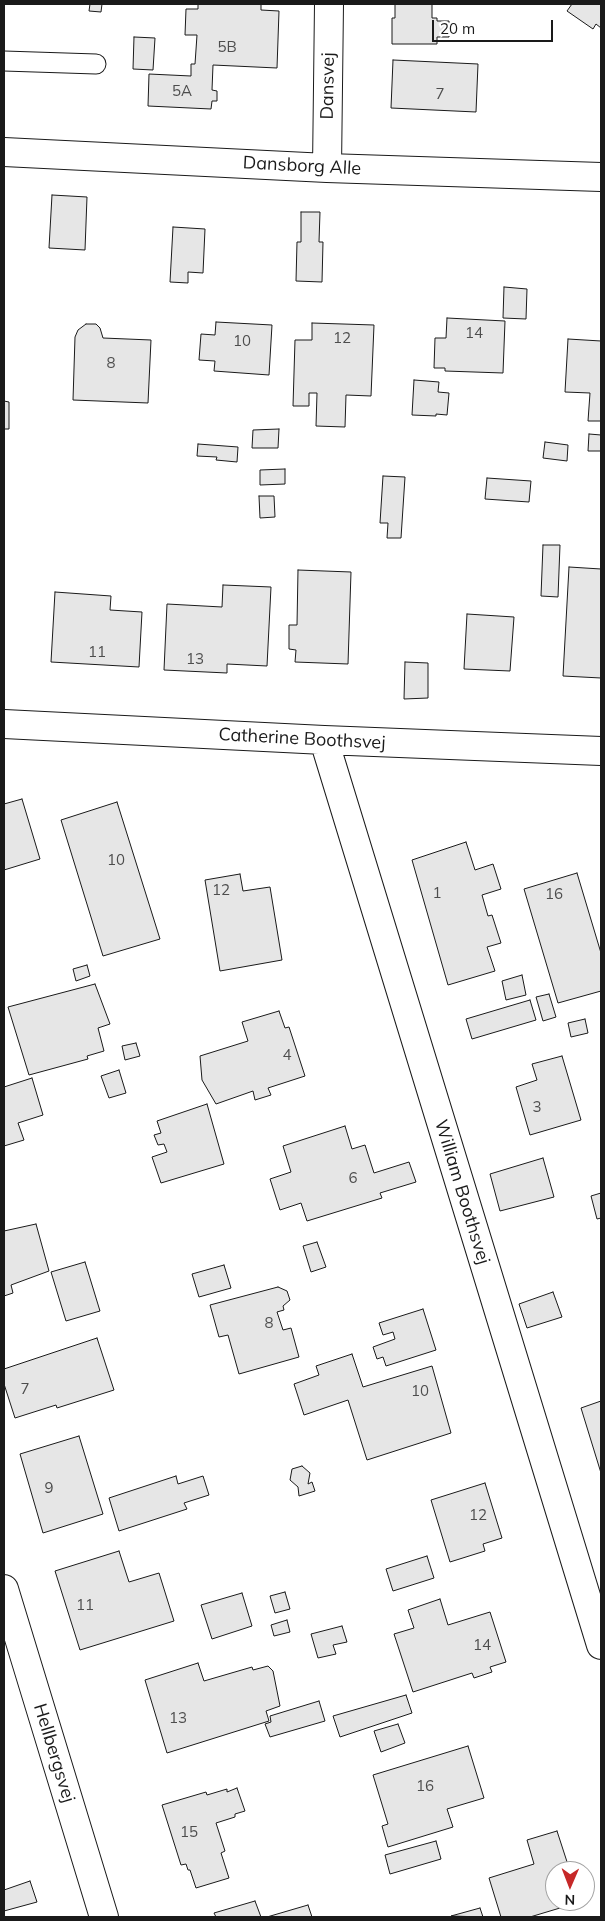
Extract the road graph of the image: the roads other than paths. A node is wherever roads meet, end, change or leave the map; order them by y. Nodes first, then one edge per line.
1 (330, 4) edge
2 (4, 61) edge
3 (96, 64) dead end
4 (4, 152) edge
5 (327, 168) junction
6 (601, 177) edge
7 (4, 724) edge
8 (324, 740) junction
9 (601, 751) edge
10 (4, 1589) edge
11 (601, 1645) edge
12 (104, 1917) edge

1 - 5 street, Dansvej
2 - 3 lane
4 - 5 street, Dansborg Alle
5 - 6 street, Dansborg Alle
7 - 8 street, Catherine Boothsvej
8 - 9 street, Catherine Boothsvej
8 - 11 street, William Boothsvej
10 - 12 street, Hellbergsvej

